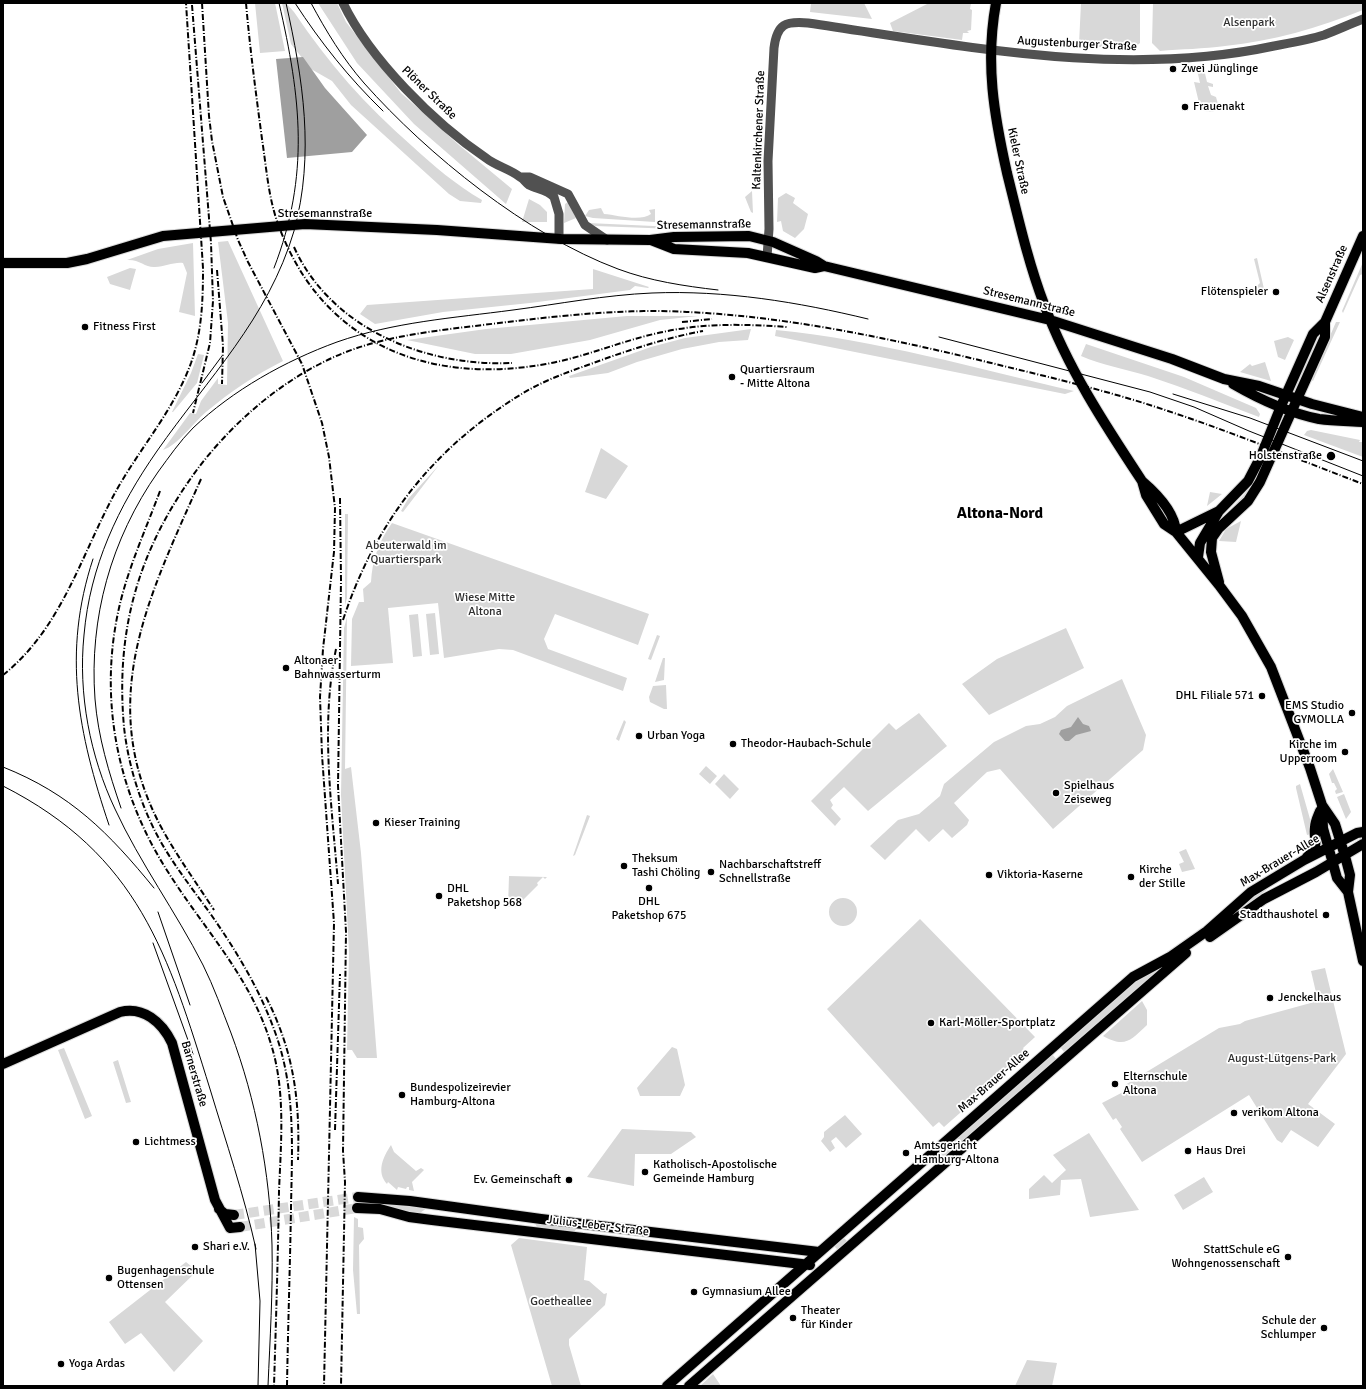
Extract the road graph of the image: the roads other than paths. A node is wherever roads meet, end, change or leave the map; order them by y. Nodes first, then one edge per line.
1 (343, 3) edge
2 (996, 3) edge
3 (1363, 19) edge
4 (786, 24) joint
5 (990, 50) junction
6 (521, 177) junction
7 (1363, 236) edge
8 (559, 239) junction
9 (607, 240) junction
10 (650, 240) junction
11 (768, 240) junction
12 (767, 257) junction
13 (3, 263) edge
14 (824, 266) junction
15 (1050, 320) junction
16 (1325, 322) junction
17 (1224, 378) junction
18 (1286, 395) junction
19 (1298, 399) junction
20 (1281, 406) junction
21 (1293, 411) junction
22 (1363, 417) edge
23 (1363, 422) edge
24 (1219, 511) junction
25 (1176, 532) junction
26 (1198, 557) junction
27 (1220, 585) junction
28 (1322, 805) junction
29 (1363, 832) edge
30 (1340, 841) junction
31 (1363, 844) edge
32 (1328, 848) junction
33 (1345, 856) junction
34 (1304, 860) junction
35 (1333, 863) junction
36 (1290, 869) junction
37 (1348, 892) junction
38 (1264, 899) junction
39 (1363, 961) edge
40 (3, 1064) edge
41 (358, 1197) tunnel mouth
42 (369, 1202) junction
43 (357, 1208) tunnel mouth
44 (219, 1209) junction
45 (240, 1227) tunnel mouth
46 (230, 1228) junction
47 (819, 1252) junction
48 (805, 1264) junction
49 (826, 1266) junction
50 (667, 1386) edge
51 (689, 1386) edge

1 - 6 street, Plöner Straße
2 - 5 main road, Kieler Straße
3 - 5 street, Augustenburger Straße
4 - 5 street, Augustenburger Straße
4 - 11 street, Kaltenkirchener Straße
5 - 15 main road, Kieler Straße
6 - 8 street, Plöner Straße
6 - 9 street, Plöner Straße
7 - 16 main road, Alsenstraße
8 - 9 main road, Stresemannstraße
8 - 13 main road, Stresemannstraße
9 - 10 main road, Stresemannstraße
10 - 11 main road, Stresemannstraße
10 - 12 main road, Stresemannstraße
11 - 12 street, Kaltenkirchener Straße
11 - 14 main road, Stresemannstraße
12 - 14 main road, Stresemannstraße
14 - 15 main road, Stresemannstraße
15 - 17 main road, Stresemannstraße
15 - 25 main road
16 - 18 main road, Alsenstraße
16 - 19 main road, Alsenstraße
17 - 18 main road, Stresemannstraße
17 - 20 main road, Stresemannstraße
18 - 19 main road, Stresemannstraße
18 - 20 main road, Alsenstraße
19 - 21 main road, Alsenstraße
19 - 22 main road, Stresemannstraße
20 - 21 main road, Stresemannstraße
20 - 24 main road, Alsenstraße
21 - 23 main road, Stresemannstraße
21 - 27 main road, Alsenstraße
24 - 25 main road
24 - 26 main road
25 - 26 main road
26 - 27 main road
27 - 28 main road
28 - 30 main road
28 - 32 main road
28 - 34 main road
29 - 30 main road, Max-Brauer-Allee
30 - 32 main road, Max-Brauer-Allee
30 - 33 main road
31 - 33 main road, Max-Brauer-Allee
32 - 34 main road, Max-Brauer-Allee
32 - 35 main road
33 - 35 main road, Max-Brauer-Allee
33 - 37 main road
34 - 36 main road, Max-Brauer-Allee
35 - 37 main road
35 - 38 main road, Max-Brauer-Allee
36 - 38 main road
36 - 47 main road, Max-Brauer-Allee
37 - 39 main road
38 - 49 main road, Max-Brauer-Allee
40 - 44 main road, Barnerstraße
41 - 42 main road
42 - 43 main road
42 - 47 main road, Julius-Leber-Straße
42 - 48 main road, Julius-Leber-Straße
44 - 46 main road, Barnerstraße
44 - 46 main road
45 - 46 main road
47 - 48 main road, Max-Brauer-Allee
48 - 49 main road, Julius-Leber-Straße
48 - 50 main road, Max-Brauer-Allee
49 - 51 main road, Max-Brauer-Allee

